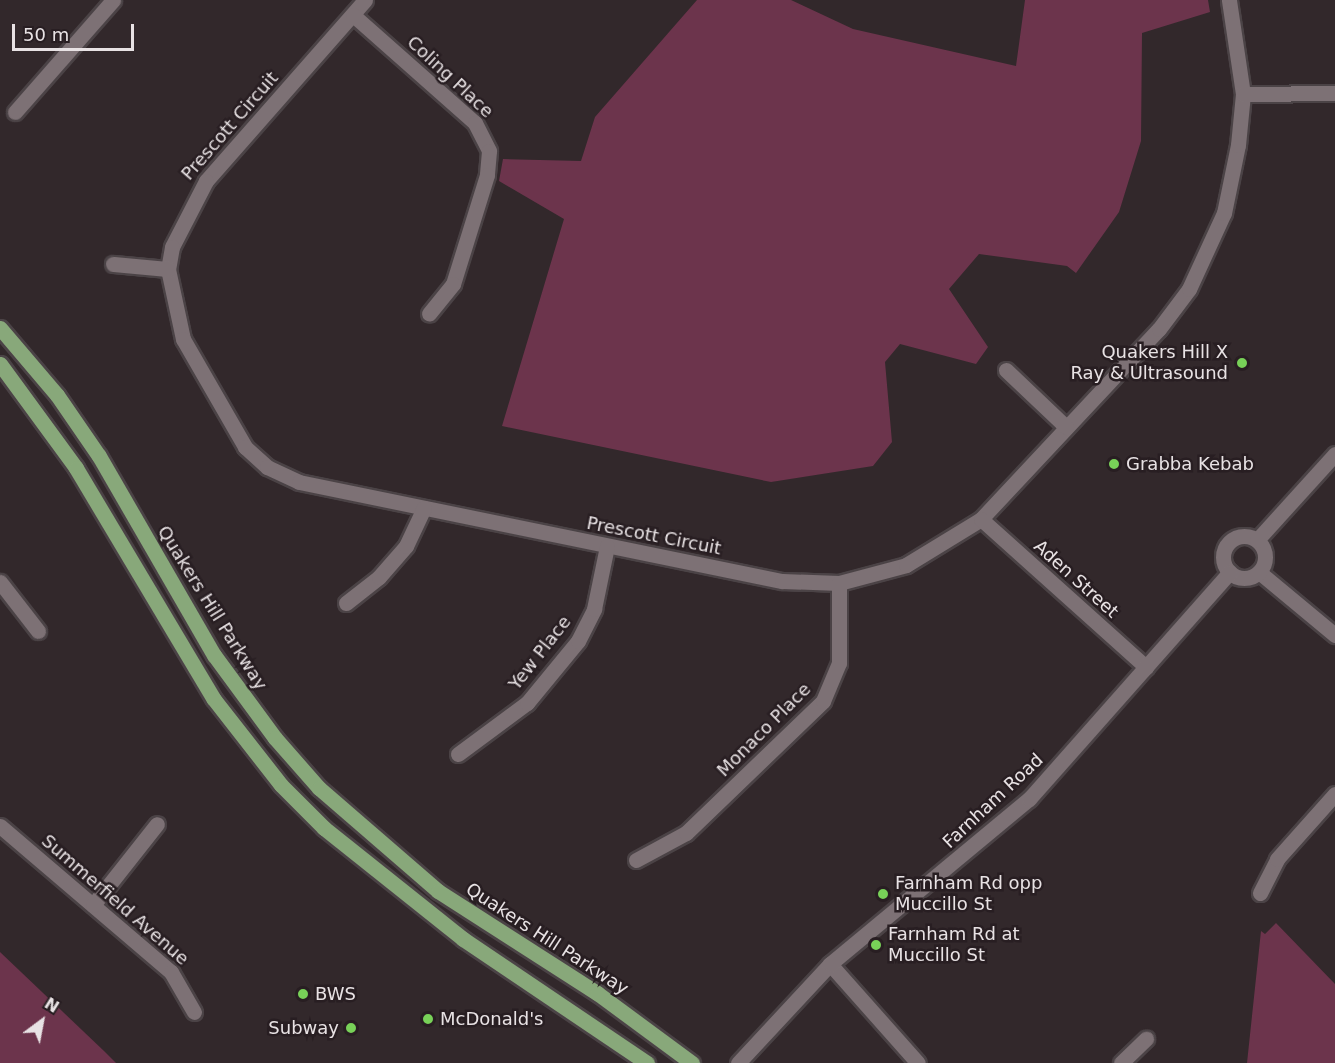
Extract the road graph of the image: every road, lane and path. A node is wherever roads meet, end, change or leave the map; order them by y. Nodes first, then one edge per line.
1 (113, 0) edge
2 (365, 0) edge
3 (1229, 0) edge
4 (353, 15) junction
5 (1335, 93) edge
6 (1243, 94) junction
7 (15, 112) dead end
8 (113, 264) dead end
9 (168, 269) junction
10 (429, 314) dead end
11 (0, 328) edge
12 (0, 364) edge
13 (1006, 370) dead end
14 (1066, 427) junction
15 (1335, 454) edge
16 (424, 508) junction
17 (981, 519) junction
18 (1257, 540) junction
19 (607, 546) junction
20 (1230, 572) junction
21 (1260, 572) junction
22 (0, 582) edge
23 (839, 583) junction
24 (346, 603) dead end
25 (38, 632) dead end
26 (1335, 635) edge
27 (1146, 667) junction
28 (458, 754) dead end
29 (1335, 794) edge
30 (157, 824) dead end
31 (0, 826) edge
32 (636, 860) dead end
33 (1260, 892) dead end
34 (93, 905) junction
35 (830, 964) junction
36 (194, 1011) dead end
37 (1146, 1039) dead end
38 (647, 1063) edge
39 (692, 1063) edge
40 (738, 1063) edge
41 (918, 1063) edge
42 (1121, 1063) edge

1 - 7 street
2 - 4 street, Prescott Circuit
3 - 6 street, Prescott Circuit
4 - 9 street, Prescott Circuit
4 - 10 street, Coling Place
5 - 6 street
6 - 14 street, Prescott Circuit
8 - 9 street
9 - 16 street, Prescott Circuit
11 - 39 main road, Quakers Hill Parkway
12 - 38 main road
13 - 14 street
14 - 17 street, Prescott Circuit
15 - 18 street
16 - 19 street, Prescott Circuit
16 - 24 street
17 - 23 street, Prescott Circuit
17 - 27 street, Aden Street
18 - 20 street
18 - 21 street
19 - 23 street, Prescott Circuit
19 - 28 street, Yew Place
20 - 21 street
20 - 27 street, Farnham Road
21 - 26 street
22 - 25 street
23 - 32 street, Monaco Place
27 - 35 street, Farnham Road
29 - 33 street
30 - 34 street
31 - 34 street, Summerfield Avenue
34 - 36 street, Summerfield Avenue
35 - 40 street, Farnham Road
35 - 41 street
37 - 42 street

